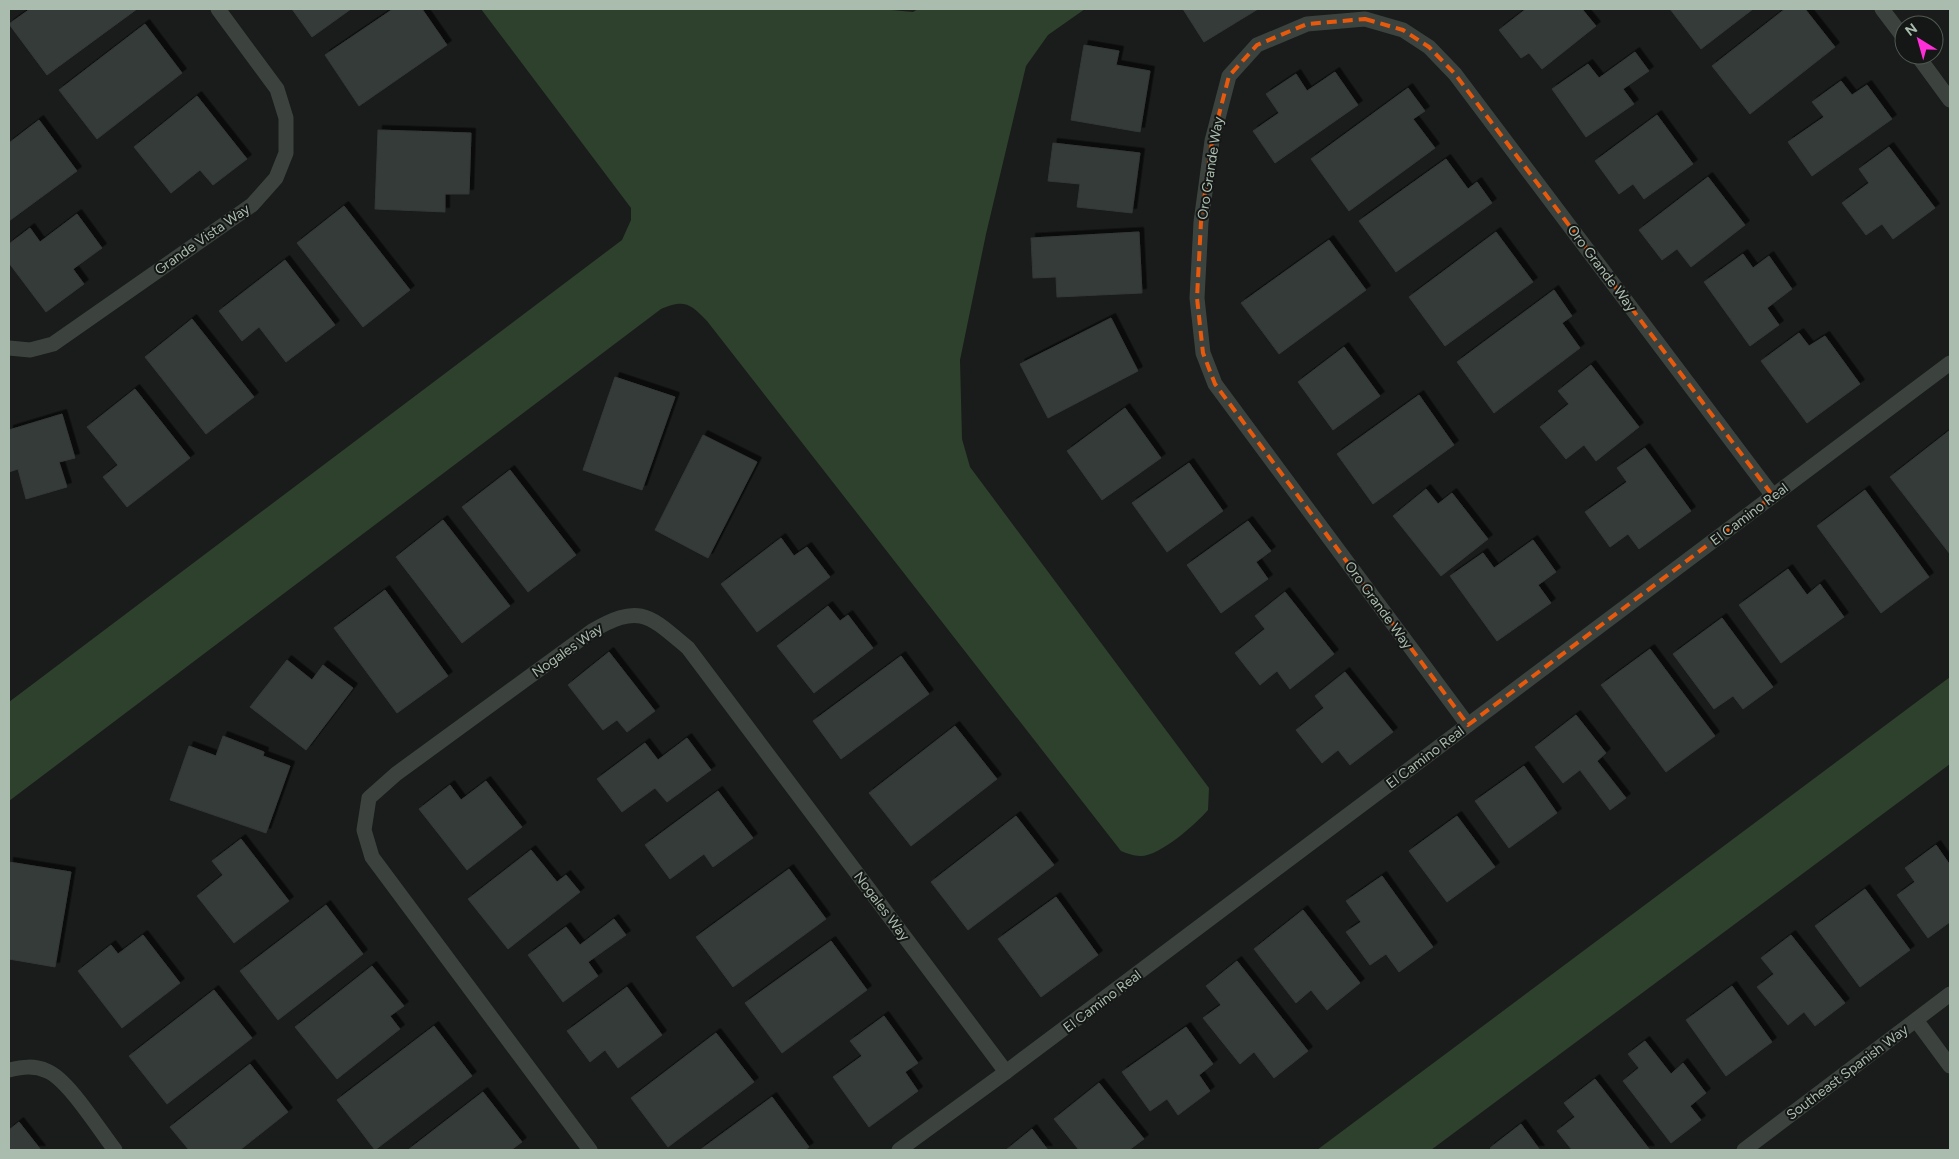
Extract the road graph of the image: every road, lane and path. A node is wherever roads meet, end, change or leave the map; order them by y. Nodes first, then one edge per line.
1 (218, 9) edge
2 (1882, 9) edge
3 (1894, 25) edge
4 (1924, 65) edge
5 (1950, 100) edge
6 (9, 348) edge
7 (1950, 363) edge
8 (1773, 496) junction
9 (1468, 725) junction
10 (1950, 994) edge
11 (1916, 1020) junction
12 (1950, 1066) edge
13 (9, 1070) edge
14 (1006, 1072) junction
15 (115, 1150) edge
16 (590, 1150) edge
17 (899, 1150) edge
18 (1744, 1150) edge

1 - 6 street, Grande Vista Way
2 - 3 street
4 - 5 street
7 - 8 street, El Camino Real
8 - 9 street, El Camino Real
8 - 9 street, Oro Grande Way
9 - 14 street, El Camino Real
10 - 11 street, Southeast Spanish Way
11 - 12 street
11 - 18 street, Southeast Spanish Way
13 - 15 street
14 - 16 street, Nogales Way
14 - 17 street, El Camino Real

